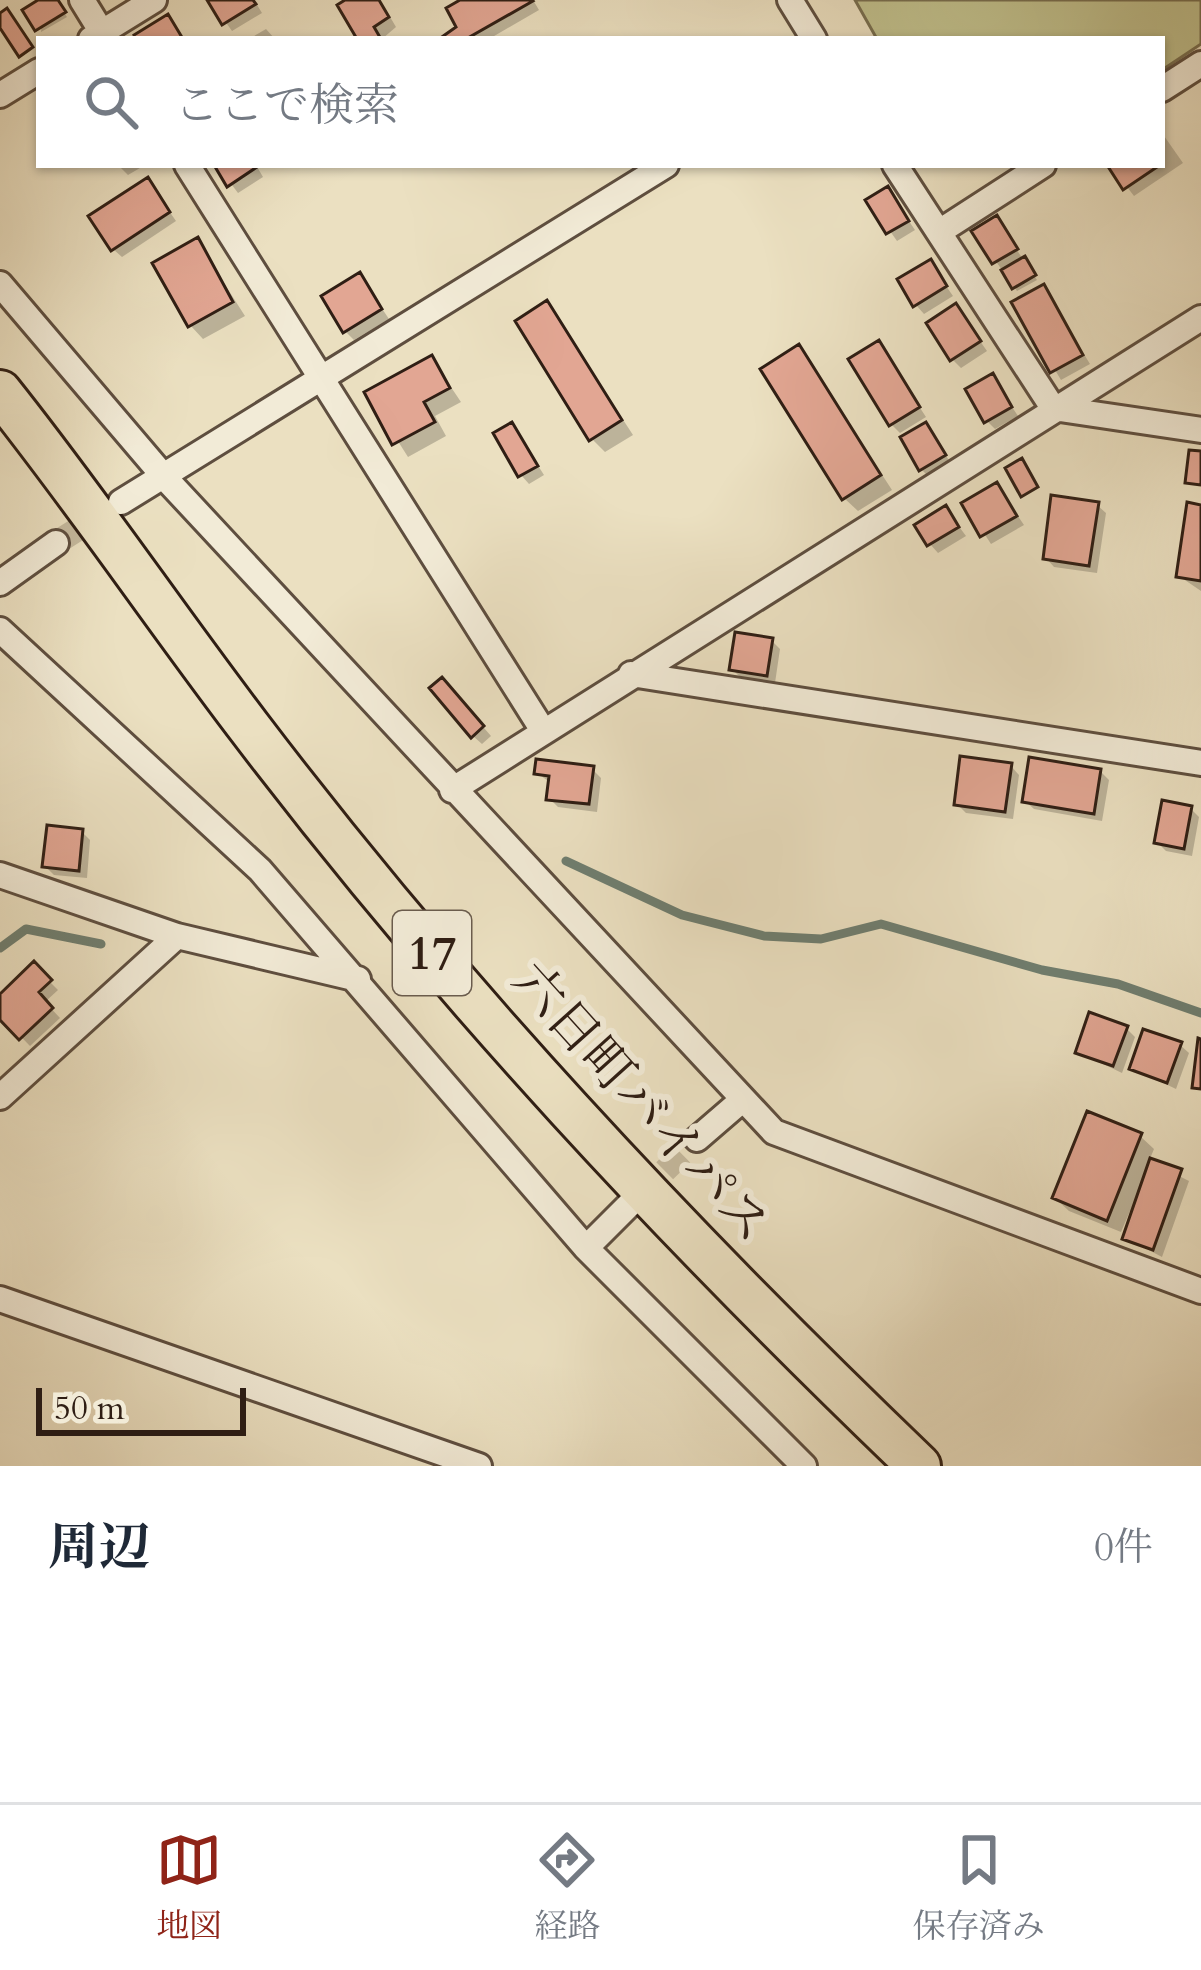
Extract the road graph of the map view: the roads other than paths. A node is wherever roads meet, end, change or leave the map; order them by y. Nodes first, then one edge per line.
1 (82, 0) edge
2 (154, 0) edge
3 (790, 0) edge
4 (100, 36) edge
5 (101, 36) edge
6 (812, 36) edge
7 (1201, 64) edge
8 (36, 73) edge
9 (1165, 87) edge
10 (0, 95) edge
11 (189, 168) edge
12 (661, 168) edge
13 (897, 168) edge
14 (1038, 168) edge
15 (939, 232) junction
16 (0, 284) edge
17 (1201, 318) edge
18 (323, 378) junction
19 (0, 392) edge
20 (1053, 408) junction
21 (1201, 430) edge
22 (166, 479) junction
23 (121, 502) tunnel mouth
24 (56, 543) tunnel mouth
25 (0, 583) edge
26 (0, 630) edge
27 (631, 674) junction
28 (542, 729) junction
29 (1201, 763) edge
30 (452, 790) junction
31 (0, 875) edge
32 (177, 936) junction
33 (358, 979) junction
34 (0, 1097) edge
35 (741, 1101) junction
36 (697, 1139) tunnel mouth
37 (632, 1202) tunnel mouth
38 (586, 1248) junction
39 (1201, 1291) edge
40 (0, 1299) edge
41 (478, 1466) edge
42 (804, 1466) edge
43 (920, 1466) edge

1 - 4 street
2 - 5 street
3 - 6 street
7 - 9 street
8 - 10 street
11 - 18 street
12 - 18 street
13 - 15 street
14 - 15 street
15 - 20 street
16 - 22 street
17 - 20 street
18 - 22 street
18 - 28 street
19 - 43 highway, 六日町バイパス / 17
20 - 21 street
20 - 27 street
22 - 23 street
22 - 30 street
24 - 25 street
26 - 33 street
27 - 28 street
27 - 29 street
28 - 30 street
30 - 35 street
31 - 32 street
32 - 33 street
32 - 34 street
33 - 38 street
35 - 36 street
35 - 39 street
37 - 38 street
38 - 42 street
40 - 41 street

